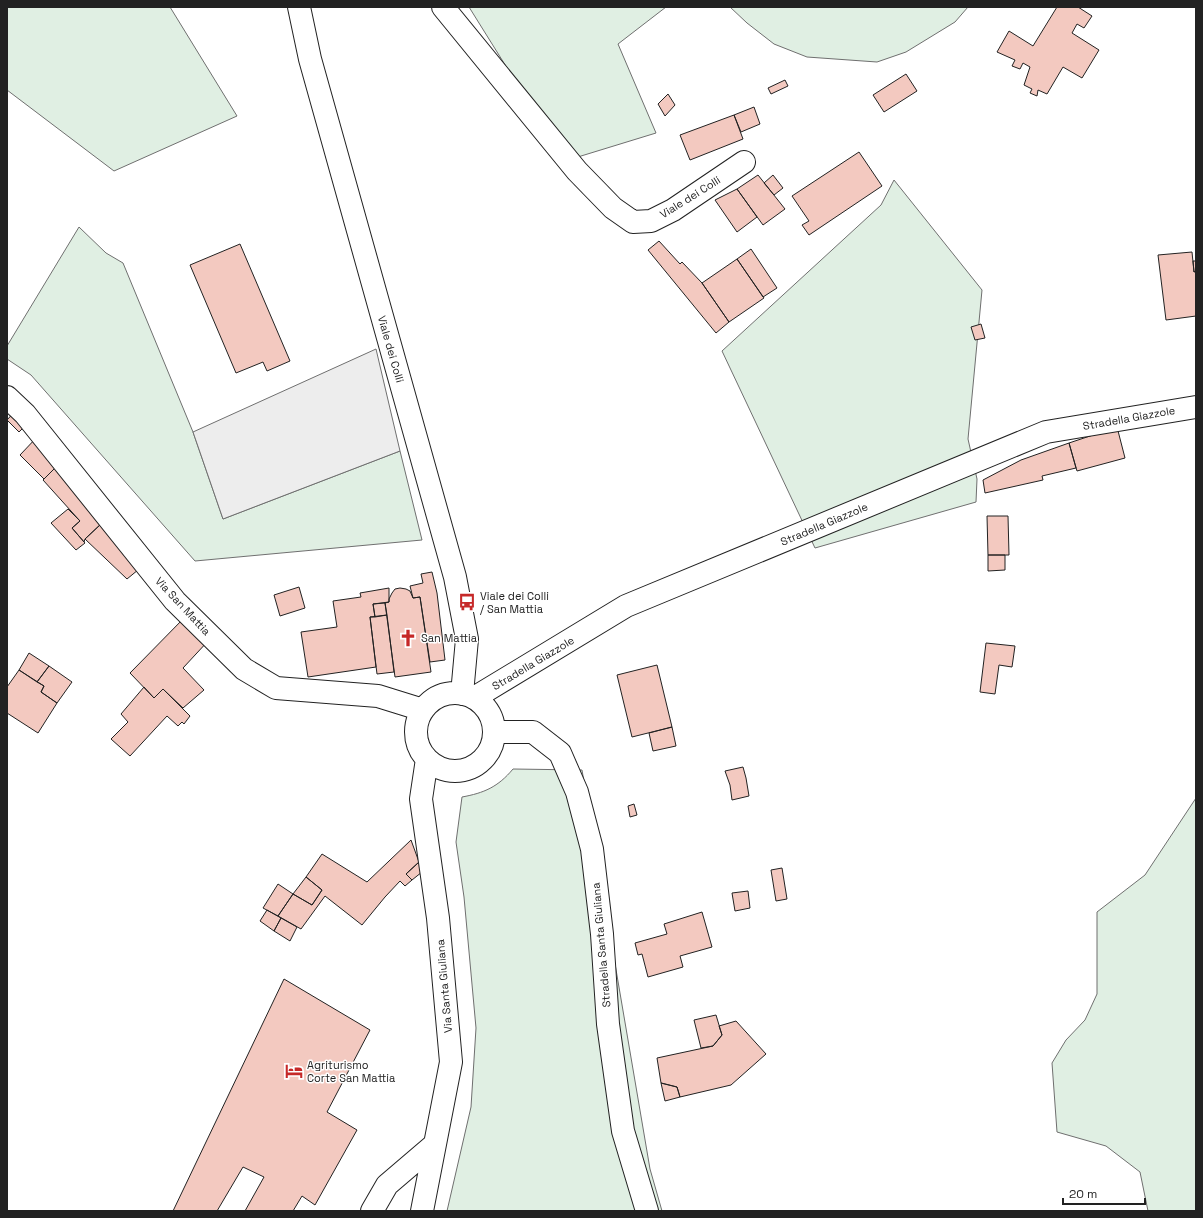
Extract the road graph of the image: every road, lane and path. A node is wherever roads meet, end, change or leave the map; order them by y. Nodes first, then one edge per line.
1 (299, 7) edge
2 (443, 7) edge
3 (744, 162) dead end
4 (7, 397) edge
5 (1196, 407) edge
6 (468, 696) junction
7 (423, 710) junction
8 (494, 732) junction
9 (427, 759) junction
10 (435, 1144) junction
11 (372, 1211) edge
12 (422, 1211) edge
13 (647, 1211) edge

1 - 6 street, Viale dei Colli
2 - 3 street, Viale dei Colli
4 - 7 street, Via San Mattia
5 - 6 street, Stradella Giazzole
6 - 7 street
6 - 8 street
7 - 9 street
8 - 9 street
8 - 13 street, Stradella Santa Giuliana
9 - 10 street, Via Santa Giuliana
10 - 11 street
10 - 12 street, Via Santa Giuliana

